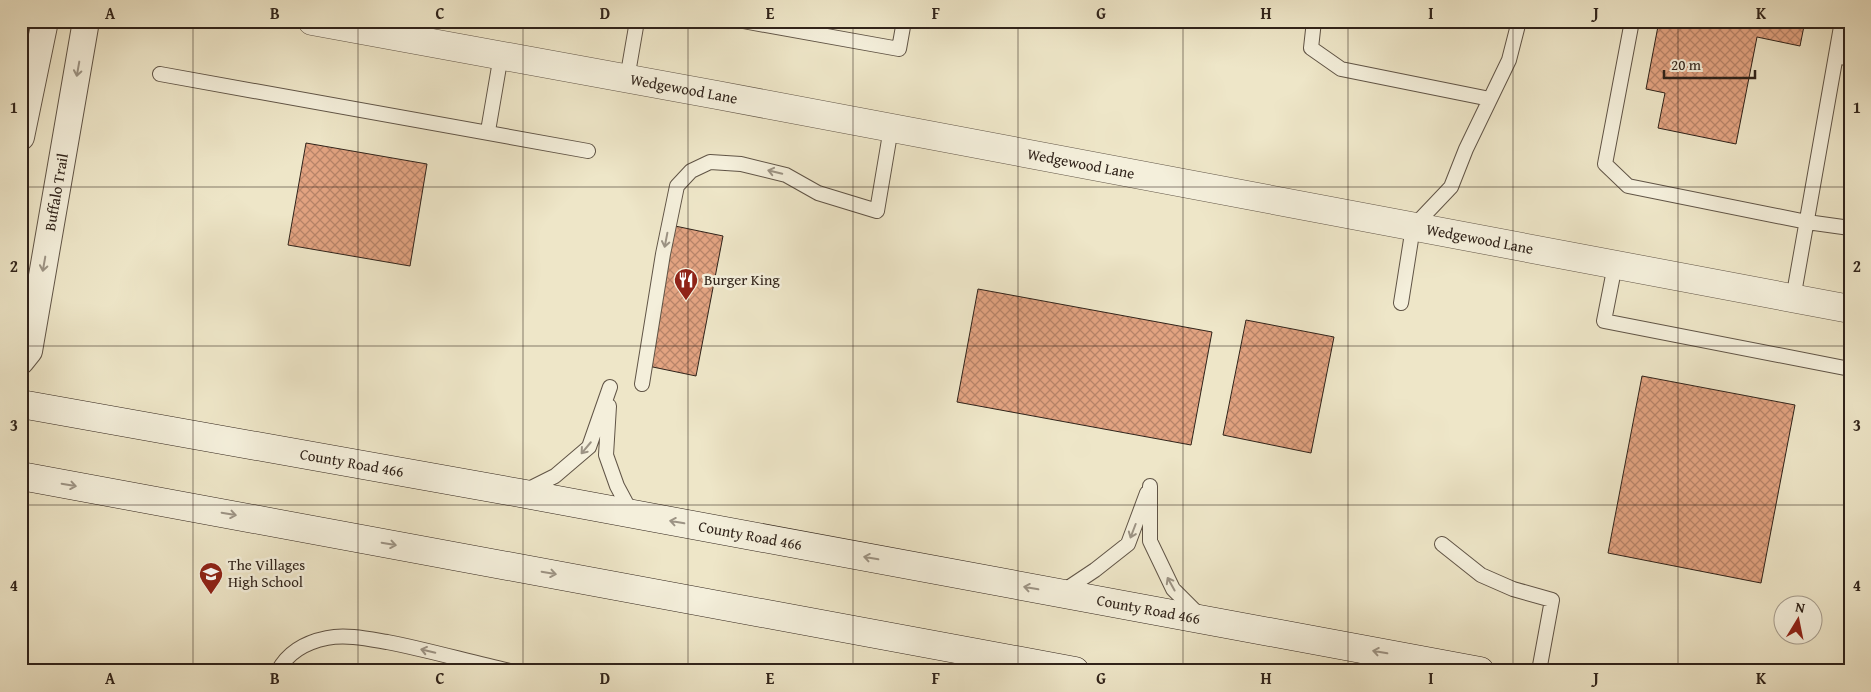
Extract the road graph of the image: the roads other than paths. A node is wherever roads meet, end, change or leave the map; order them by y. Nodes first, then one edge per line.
1 (45, 21) edge
2 (86, 21) edge
3 (312, 21) edge
4 (637, 21) edge
5 (743, 21) edge
6 (904, 21) edge
7 (1314, 21) edge
8 (1520, 21) edge
9 (1632, 21) edge
10 (1842, 21) edge
11 (817, 28) edge
12 (501, 55) junction
13 (1843, 58) edge
14 (160, 74) dead end
15 (627, 78) junction
16 (1490, 99) junction
17 (891, 128) junction
18 (488, 131) junction
19 (21, 137) edge
20 (588, 150) dead end
21 (1807, 222) junction
22 (1413, 228) junction
23 (1850, 228) edge
24 (1615, 264) junction
25 (1793, 298) junction
26 (1401, 303) dead end
27 (1850, 309) edge
28 (21, 361) edge
29 (1850, 369) edge
30 (642, 384) dead end
31 (21, 404) edge
32 (21, 476) edge
33 (520, 493) junction
34 (633, 514) junction
35 (1442, 544) dead end
36 (1060, 593) junction
37 (1204, 620) junction
38 (278, 671) edge
39 (510, 671) edge
40 (1076, 671) edge
41 (1480, 671) edge
42 (1539, 671) edge

1 - 19 street
2 -> 28 street, Buffalo Trail
3 - 12 main road, Wedgewood Lane
4 - 15 lane
5 - 11 lane
6 - 11 lane
7 - 16 lane
8 - 16 lane
9 - 21 lane
10 - 13 lane
12 - 15 main road, Wedgewood Lane
12 - 18 lane
13 - 21 lane
14 - 18 lane
15 - 17 main road, Wedgewood Lane
16 - 22 lane
17 - 22 main road, Wedgewood Lane
17 -> 30 lane
18 - 20 lane
21 - 23 lane
21 - 25 lane
22 - 24 main road, Wedgewood Lane
22 - 26 lane
24 - 25 main road, Wedgewood Lane
24 - 29 lane
25 - 27 main road, Wedgewood Lane
31 - 33 main road, County Road 466
32 -> 40 main road
33 - 34 main road, County Road 466
34 -> 33 lane
36 -> 34 main road, County Road 466
35 - 42 lane
36 - 37 main road, County Road 466
37 -> 36 lane
41 -> 37 main road, County Road 466
39 -> 38 lane

